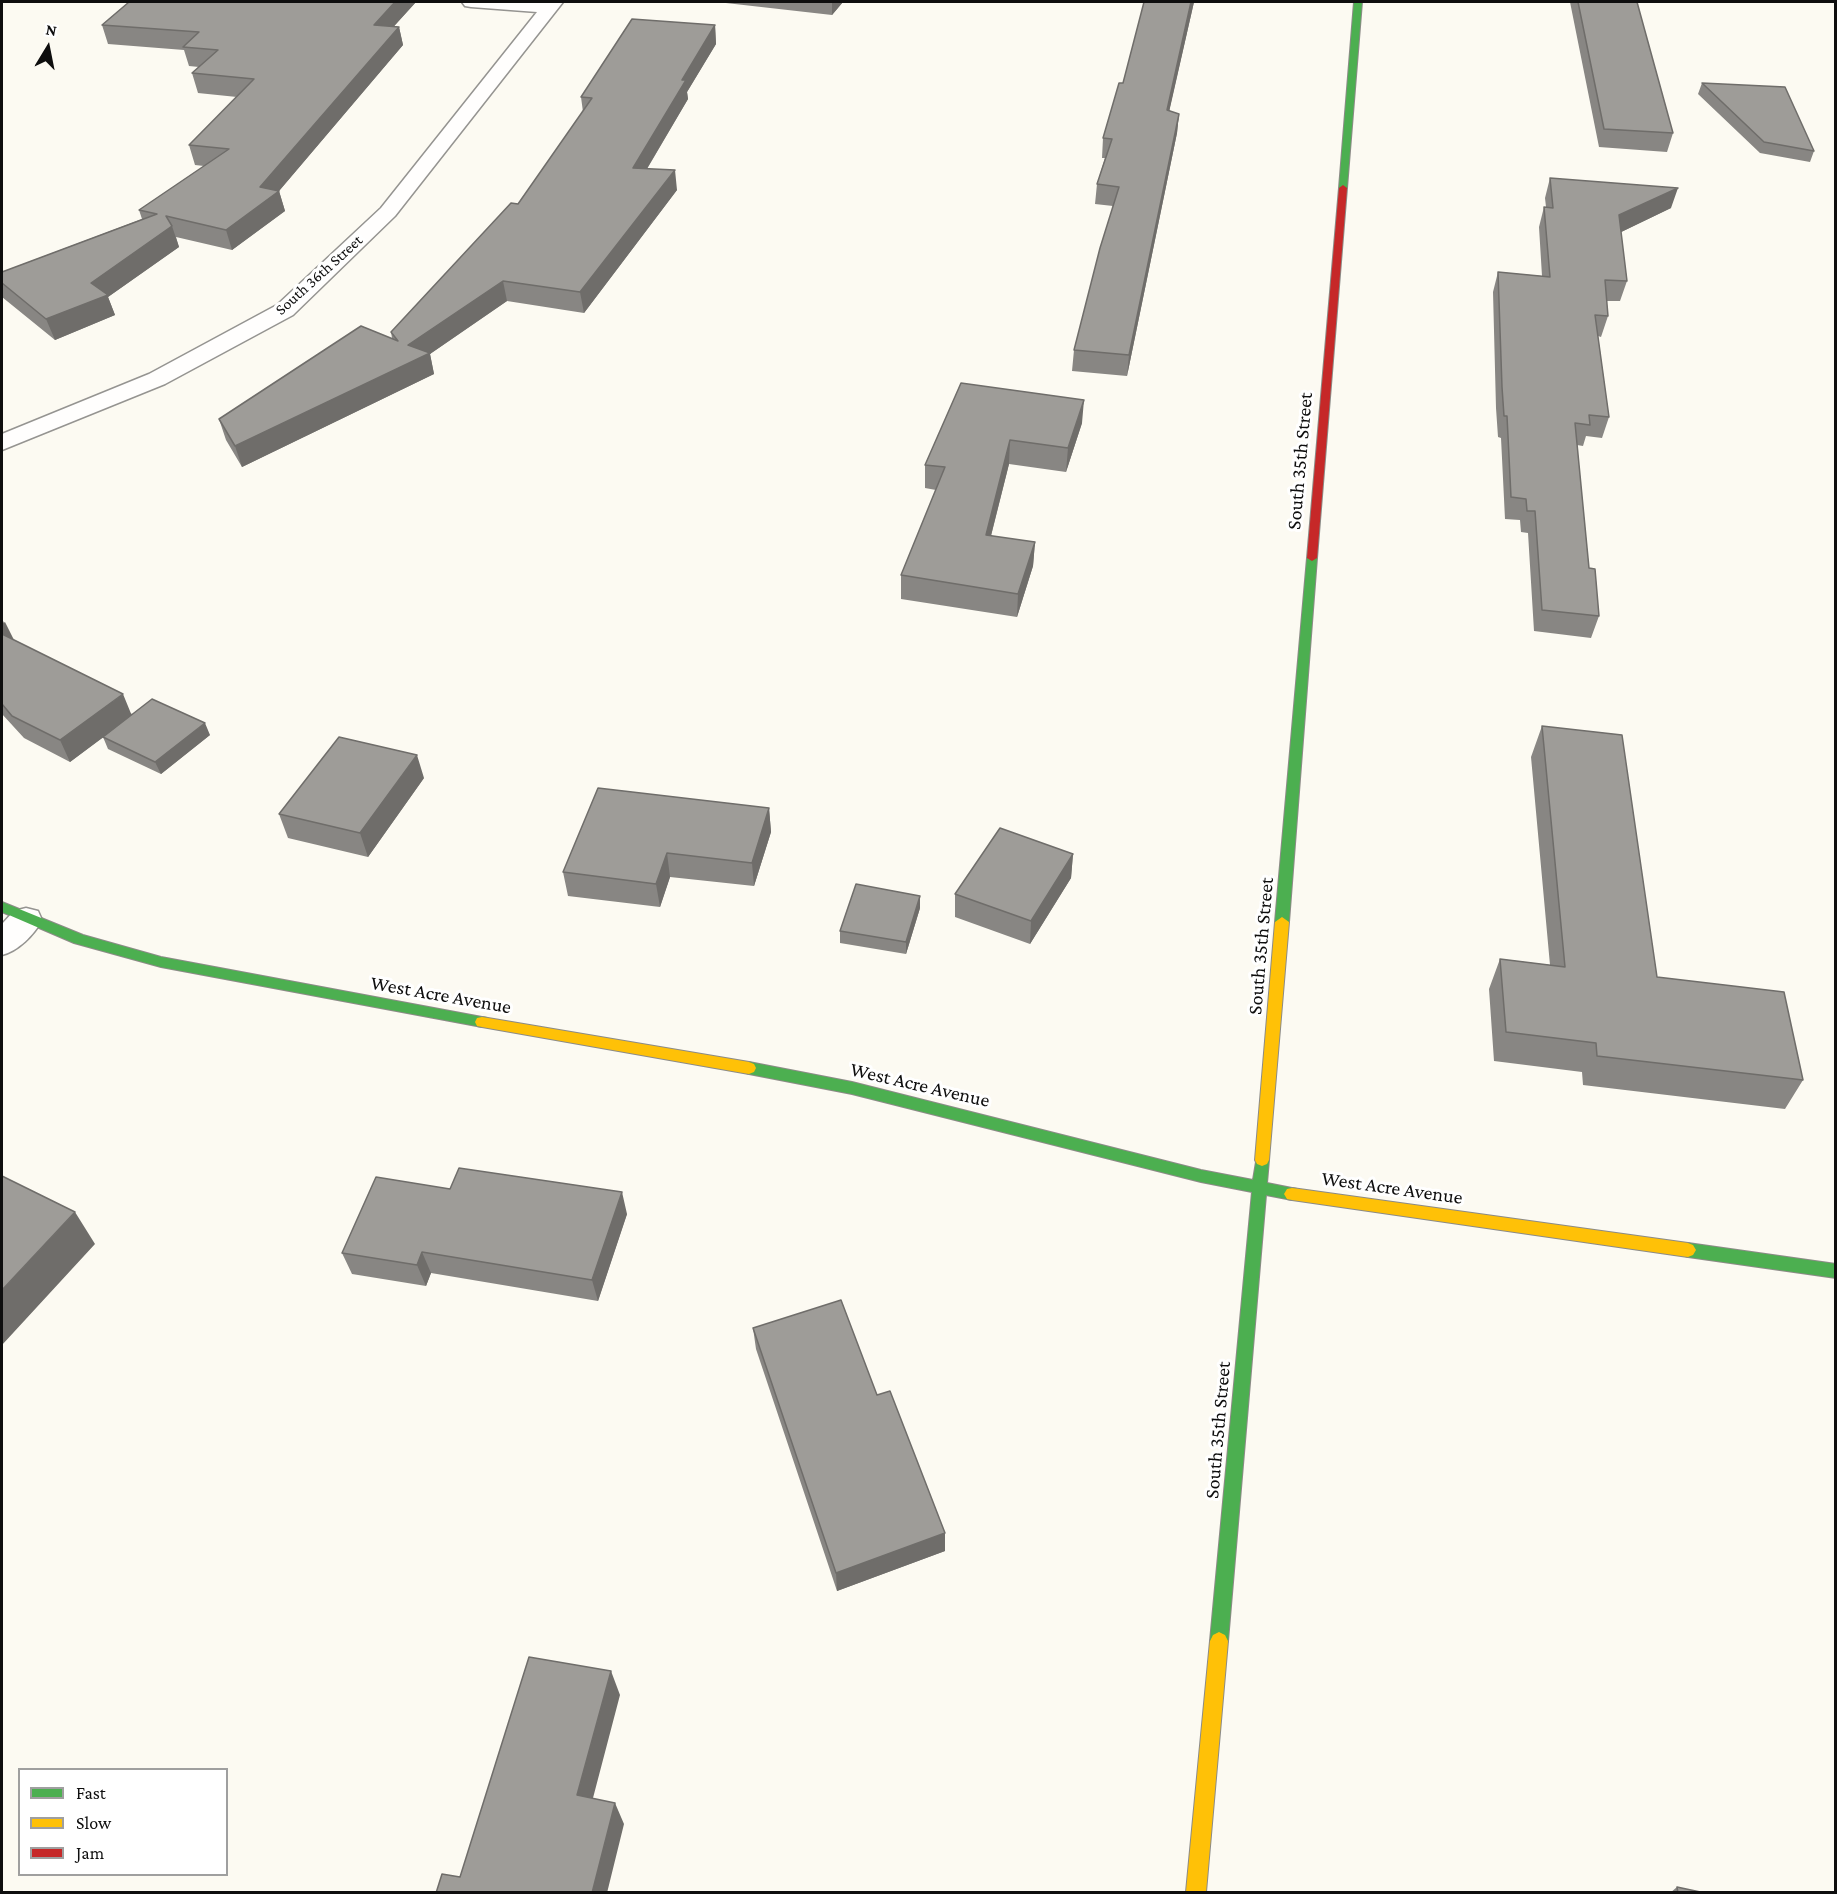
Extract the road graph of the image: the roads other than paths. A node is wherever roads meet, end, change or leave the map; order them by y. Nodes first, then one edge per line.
1 (471, 2) edge
2 (1358, 2) edge
3 (552, 4) edge
4 (2, 443) edge
5 (14, 914) edge
6 (2, 943) edge
7 (1260, 1189) junction
8 (1836, 1271) edge
9 (1196, 1893) edge

1 - 3 street
2 - 7 street, South 35th Street
3 - 4 street, South 36th Street
5 - 6 street
5 - 7 street, West Acre Avenue
7 - 8 street, West Acre Avenue
7 - 9 street, South 35th Street

